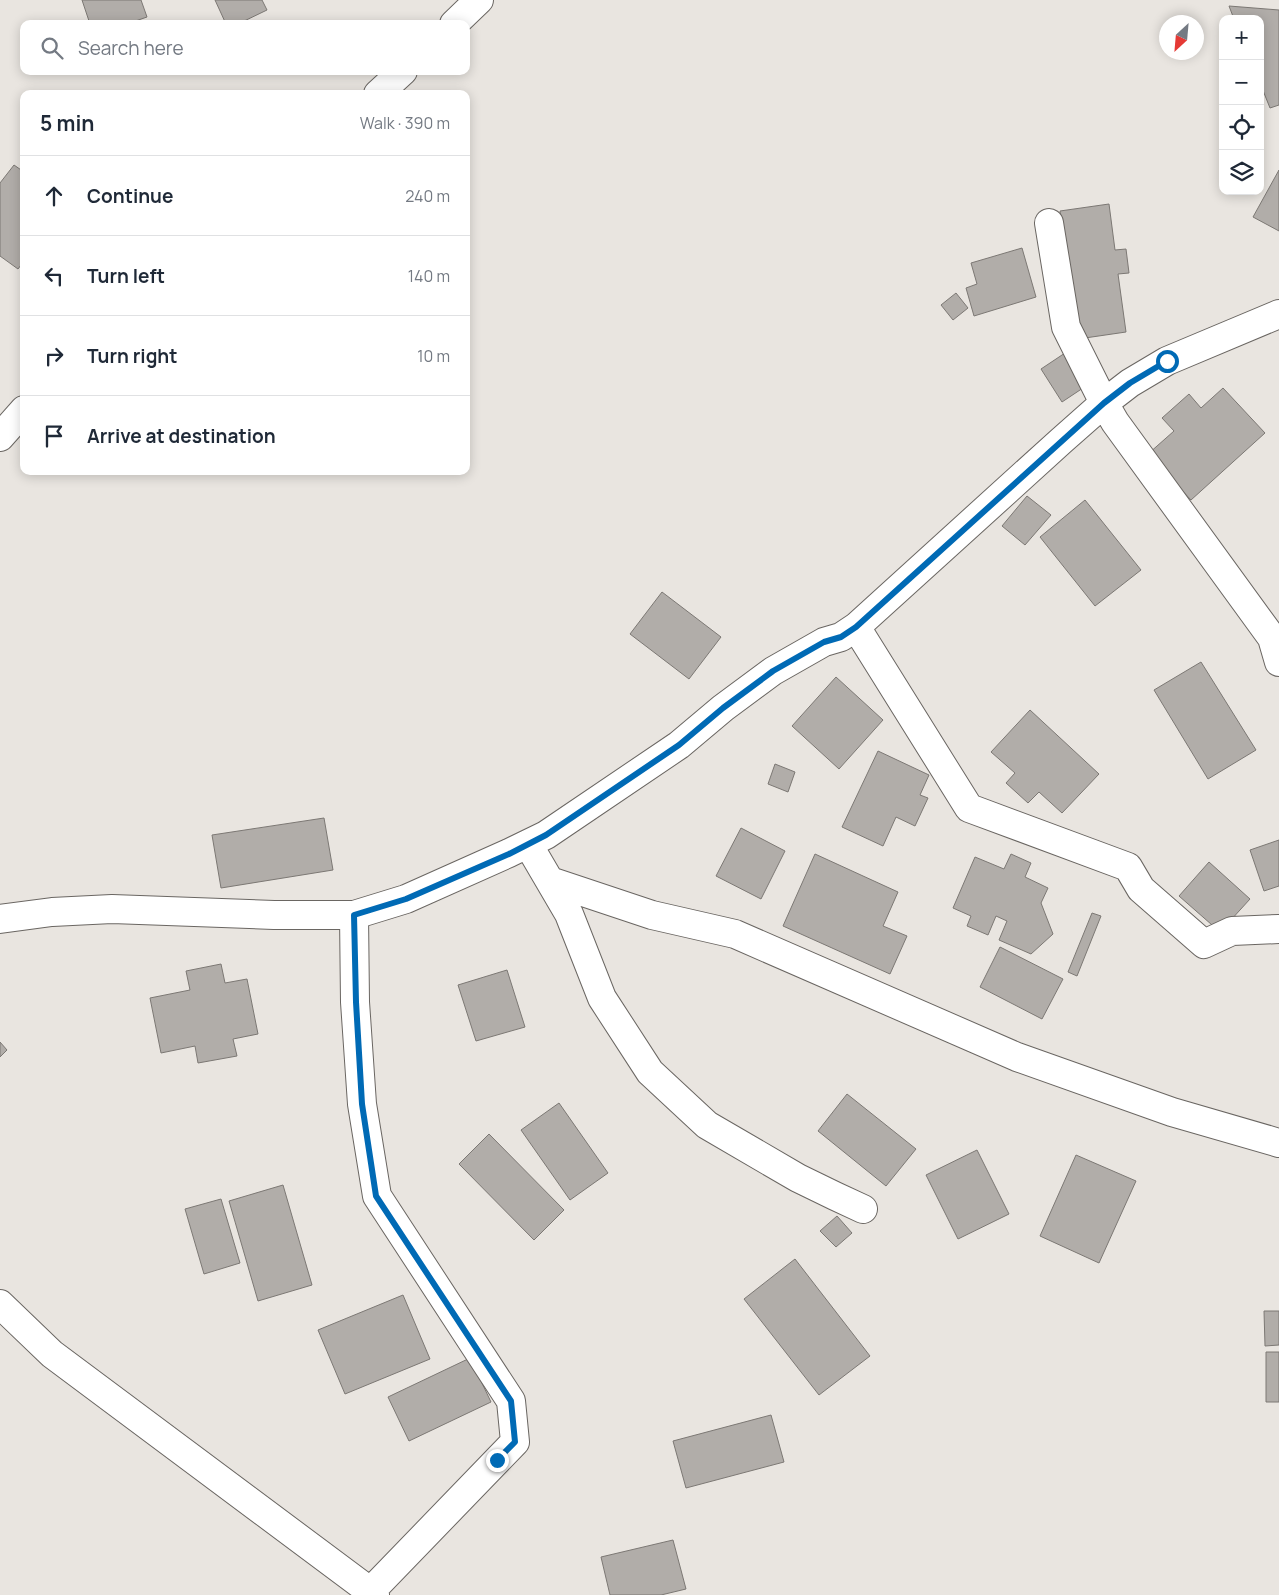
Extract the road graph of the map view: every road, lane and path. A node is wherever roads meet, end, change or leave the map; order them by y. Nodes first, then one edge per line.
1 (479, 0) edge
2 (458, 20) edge
3 (399, 75) edge
4 (382, 90) edge
5 (1049, 223) dead end
6 (1279, 314) edge
7 (1104, 403) junction
8 (20, 414) edge
9 (0, 436) edge
10 (856, 627) junction
11 (1277, 645) edge
12 (528, 844) junction
13 (550, 880) junction
14 (354, 915) junction
15 (0, 918) edge
16 (1279, 929) edge
17 (1279, 1143) edge
18 (863, 1209) dead end
19 (0, 1304) edge
20 (373, 1593) edge

1 - 2 street
3 - 4 street
5 - 7 street
6 - 7 street
7 - 10 street
7 - 11 street
8 - 9 street
10 - 12 street
10 - 16 street
12 - 13 street
12 - 14 street
13 - 17 street
13 - 18 street
14 - 15 street
14 - 20 street
19 - 20 street

